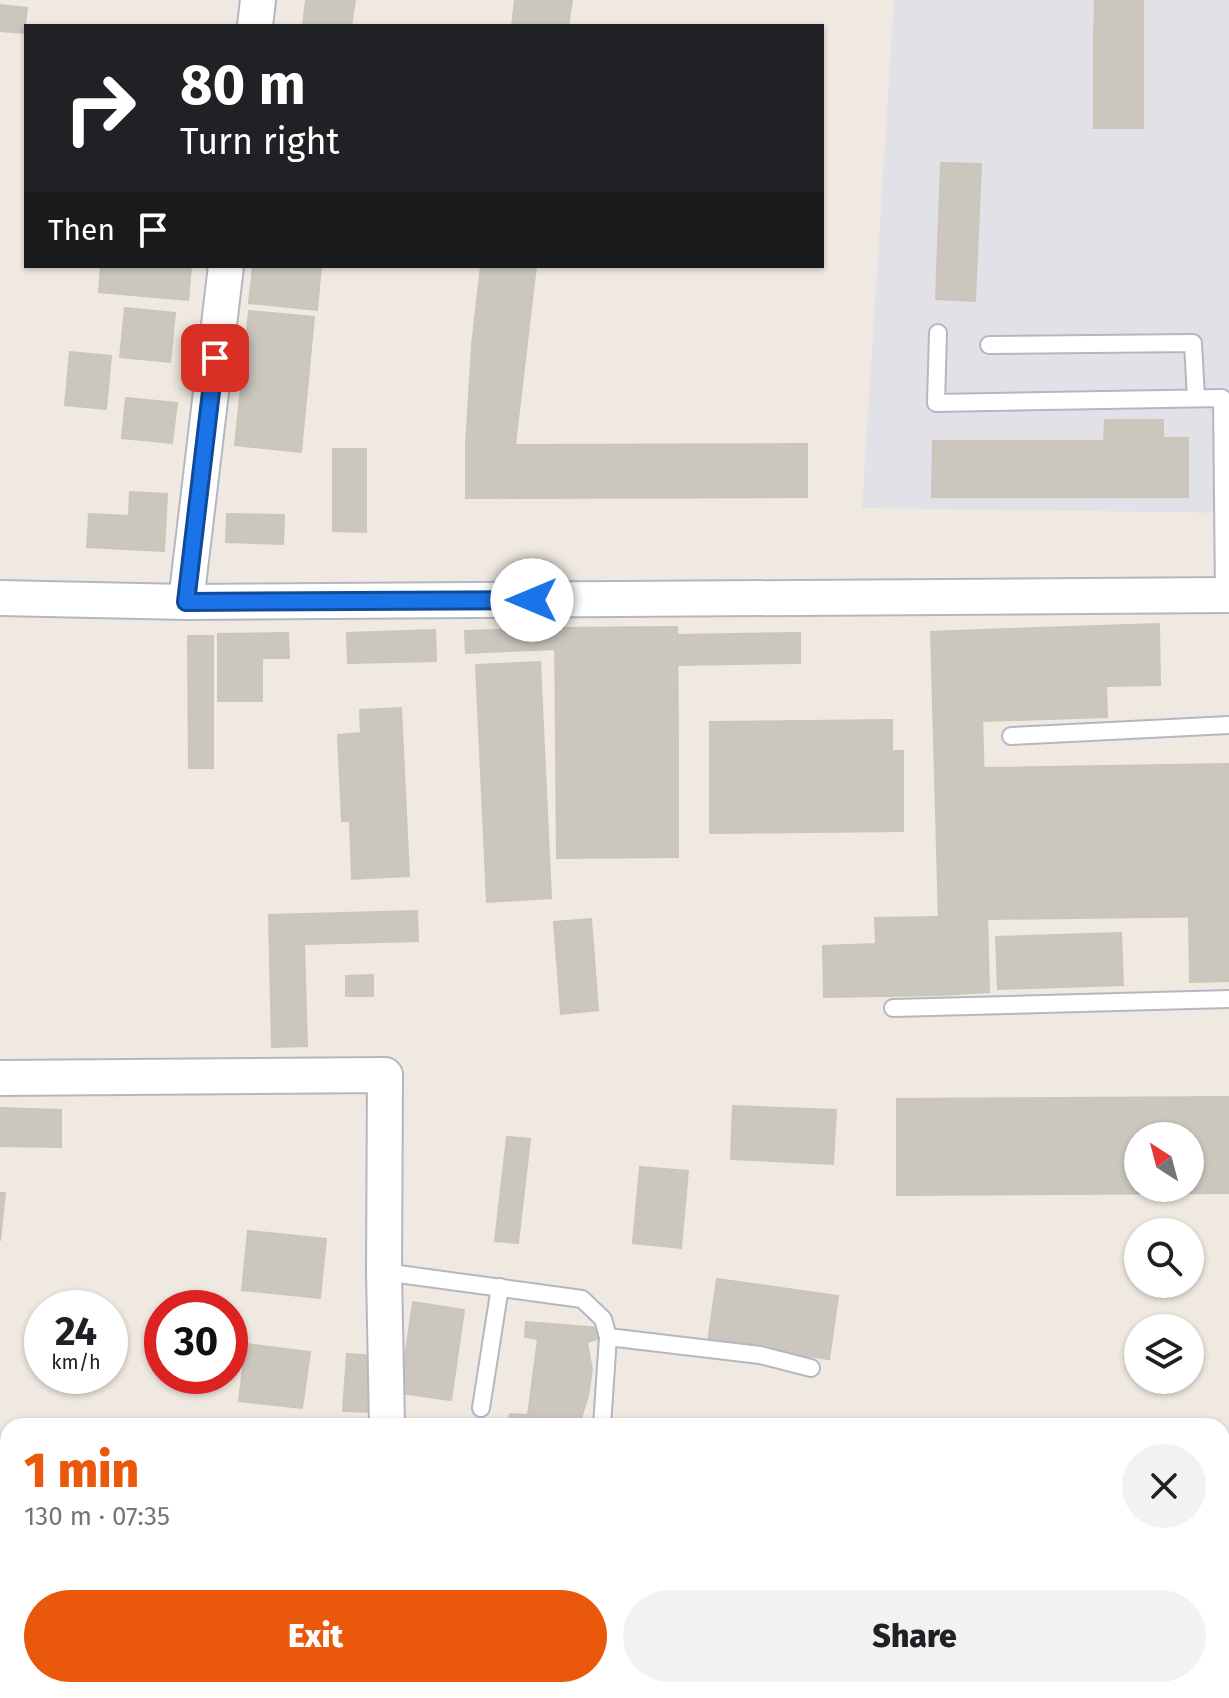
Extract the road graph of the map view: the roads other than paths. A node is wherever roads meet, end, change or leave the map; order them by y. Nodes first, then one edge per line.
1 (258, 0) edge
2 (255, 24) edge
3 (226, 268) edge
4 (938, 333) dead end
5 (989, 345) dead end
6 (1196, 398) junction
7 (1226, 487) edge
8 (1227, 595) edge
9 (0, 598) edge
10 (186, 602) junction
11 (1229, 725) edge
12 (1011, 736) dead end
13 (1229, 999) edge
14 (893, 1008) dead end
15 (0, 1078) edge
16 (384, 1272) junction
17 (500, 1287) junction
18 (608, 1337) junction
19 (811, 1368) dead end
20 (481, 1408) dead end
21 (387, 1418) edge
22 (603, 1418) edge

1 - 2 street
3 - 10 street
4 - 6 lane
5 - 6 lane
6 - 7 lane
7 - 8 lane
8 - 10 street
9 - 10 street
11 - 12 lane
13 - 14 lane
15 - 16 street
16 - 17 lane
16 - 21 street
17 - 18 lane
17 - 20 lane
18 - 19 lane
18 - 22 lane

